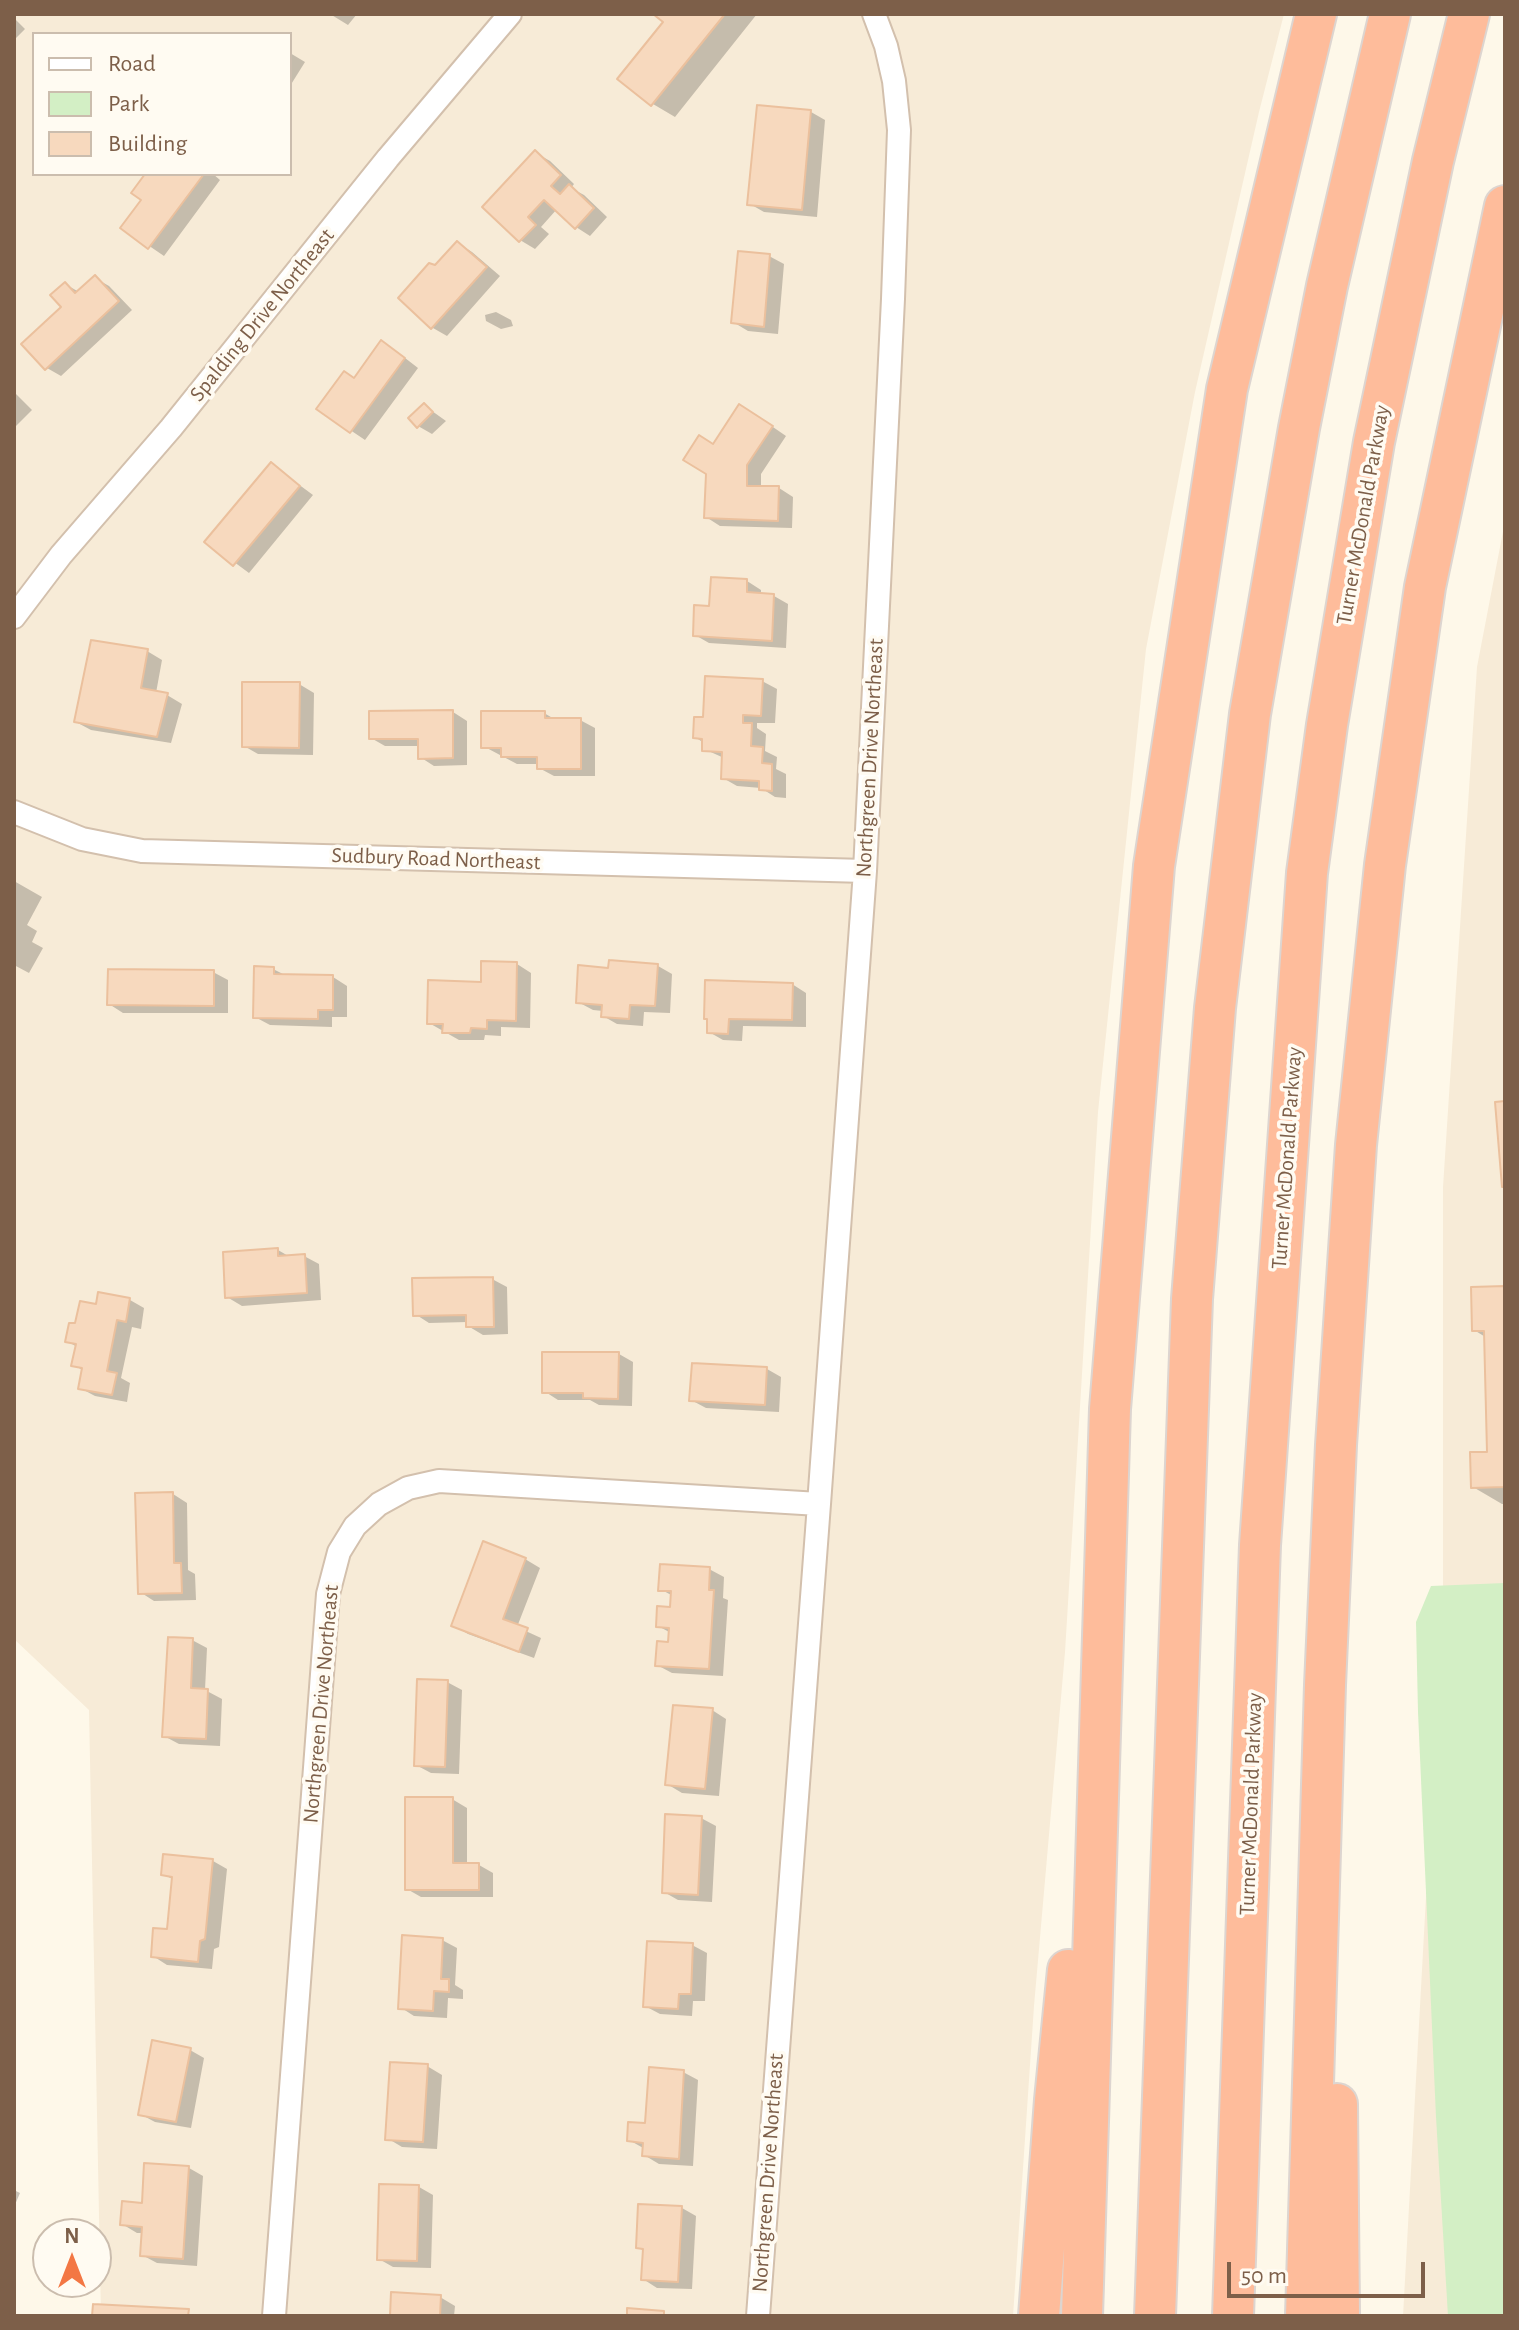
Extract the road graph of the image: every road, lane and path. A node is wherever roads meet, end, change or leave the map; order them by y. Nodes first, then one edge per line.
1 (510, 14) edge
2 (874, 14) edge
3 (1316, 14) edge
4 (1390, 14) edge
5 (1469, 14) edge
6 (1505, 206) edge
7 (14, 617) edge
8 (14, 812) edge
9 (865, 871) junction
10 (819, 1504) junction
11 (1101, 1684) junction
12 (1318, 1893) junction
13 (274, 2316) edge
14 (758, 2316) edge
15 (1039, 2316) edge
16 (1082, 2316) edge
17 (1155, 2316) edge
18 (1233, 2316) edge
19 (1306, 2316) edge
20 (1339, 2316) edge

1 - 7 street, Spalding Drive Northeast
2 - 9 street, Northgreen Drive Northeast
3 - 11 highway
4 - 17 highway
5 - 18 highway, Turner McDonald Parkway
6 - 12 highway
8 - 9 street, Sudbury Road Northeast
9 - 10 street, Northgreen Drive Northeast
10 - 13 street, Northgreen Drive Northeast
10 - 14 street, Northgreen Drive Northeast
11 - 15 highway
11 - 16 highway
12 - 19 highway
12 - 20 highway

